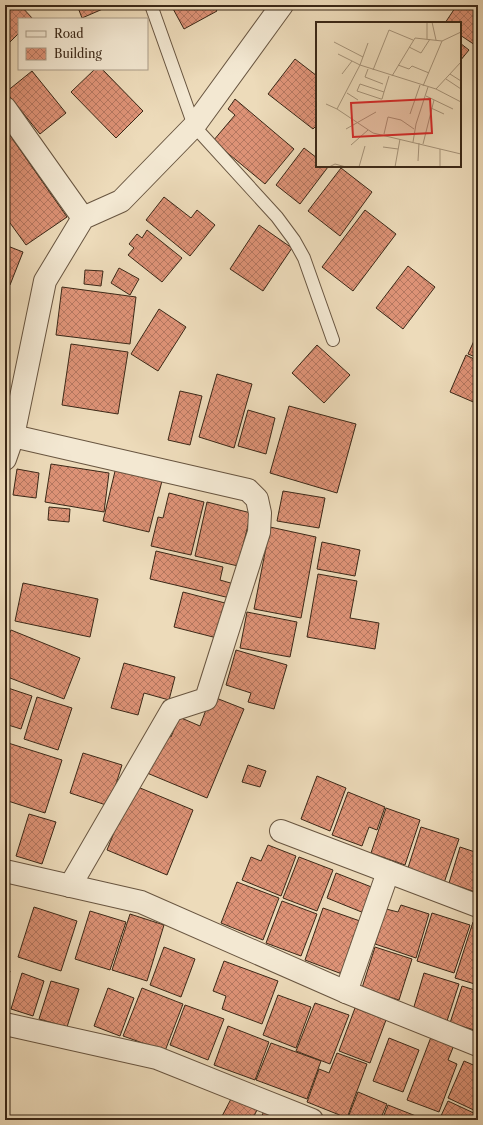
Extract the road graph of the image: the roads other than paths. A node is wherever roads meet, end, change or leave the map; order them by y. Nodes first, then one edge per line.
1 (151, 5) edge
2 (282, 5) edge
3 (5, 108) edge
4 (194, 126) junction
5 (84, 218) junction
6 (333, 340) dead end
7 (13, 436) junction
8 (5, 459) edge
9 (281, 831) dead end
10 (5, 871) edge
11 (388, 872) junction
12 (70, 886) junction
13 (478, 906) edge
14 (346, 992) junction
15 (5, 1024) edge
16 (478, 1045) edge
17 (312, 1120) edge

1 - 4 lane
2 - 4 street
3 - 5 street
4 - 5 street
4 - 6 lane
5 - 7 street
7 - 8 street
7 - 12 street
9 - 11 street
10 - 12 street
11 - 13 street
11 - 14 street
12 - 14 street
14 - 16 street
15 - 17 street

